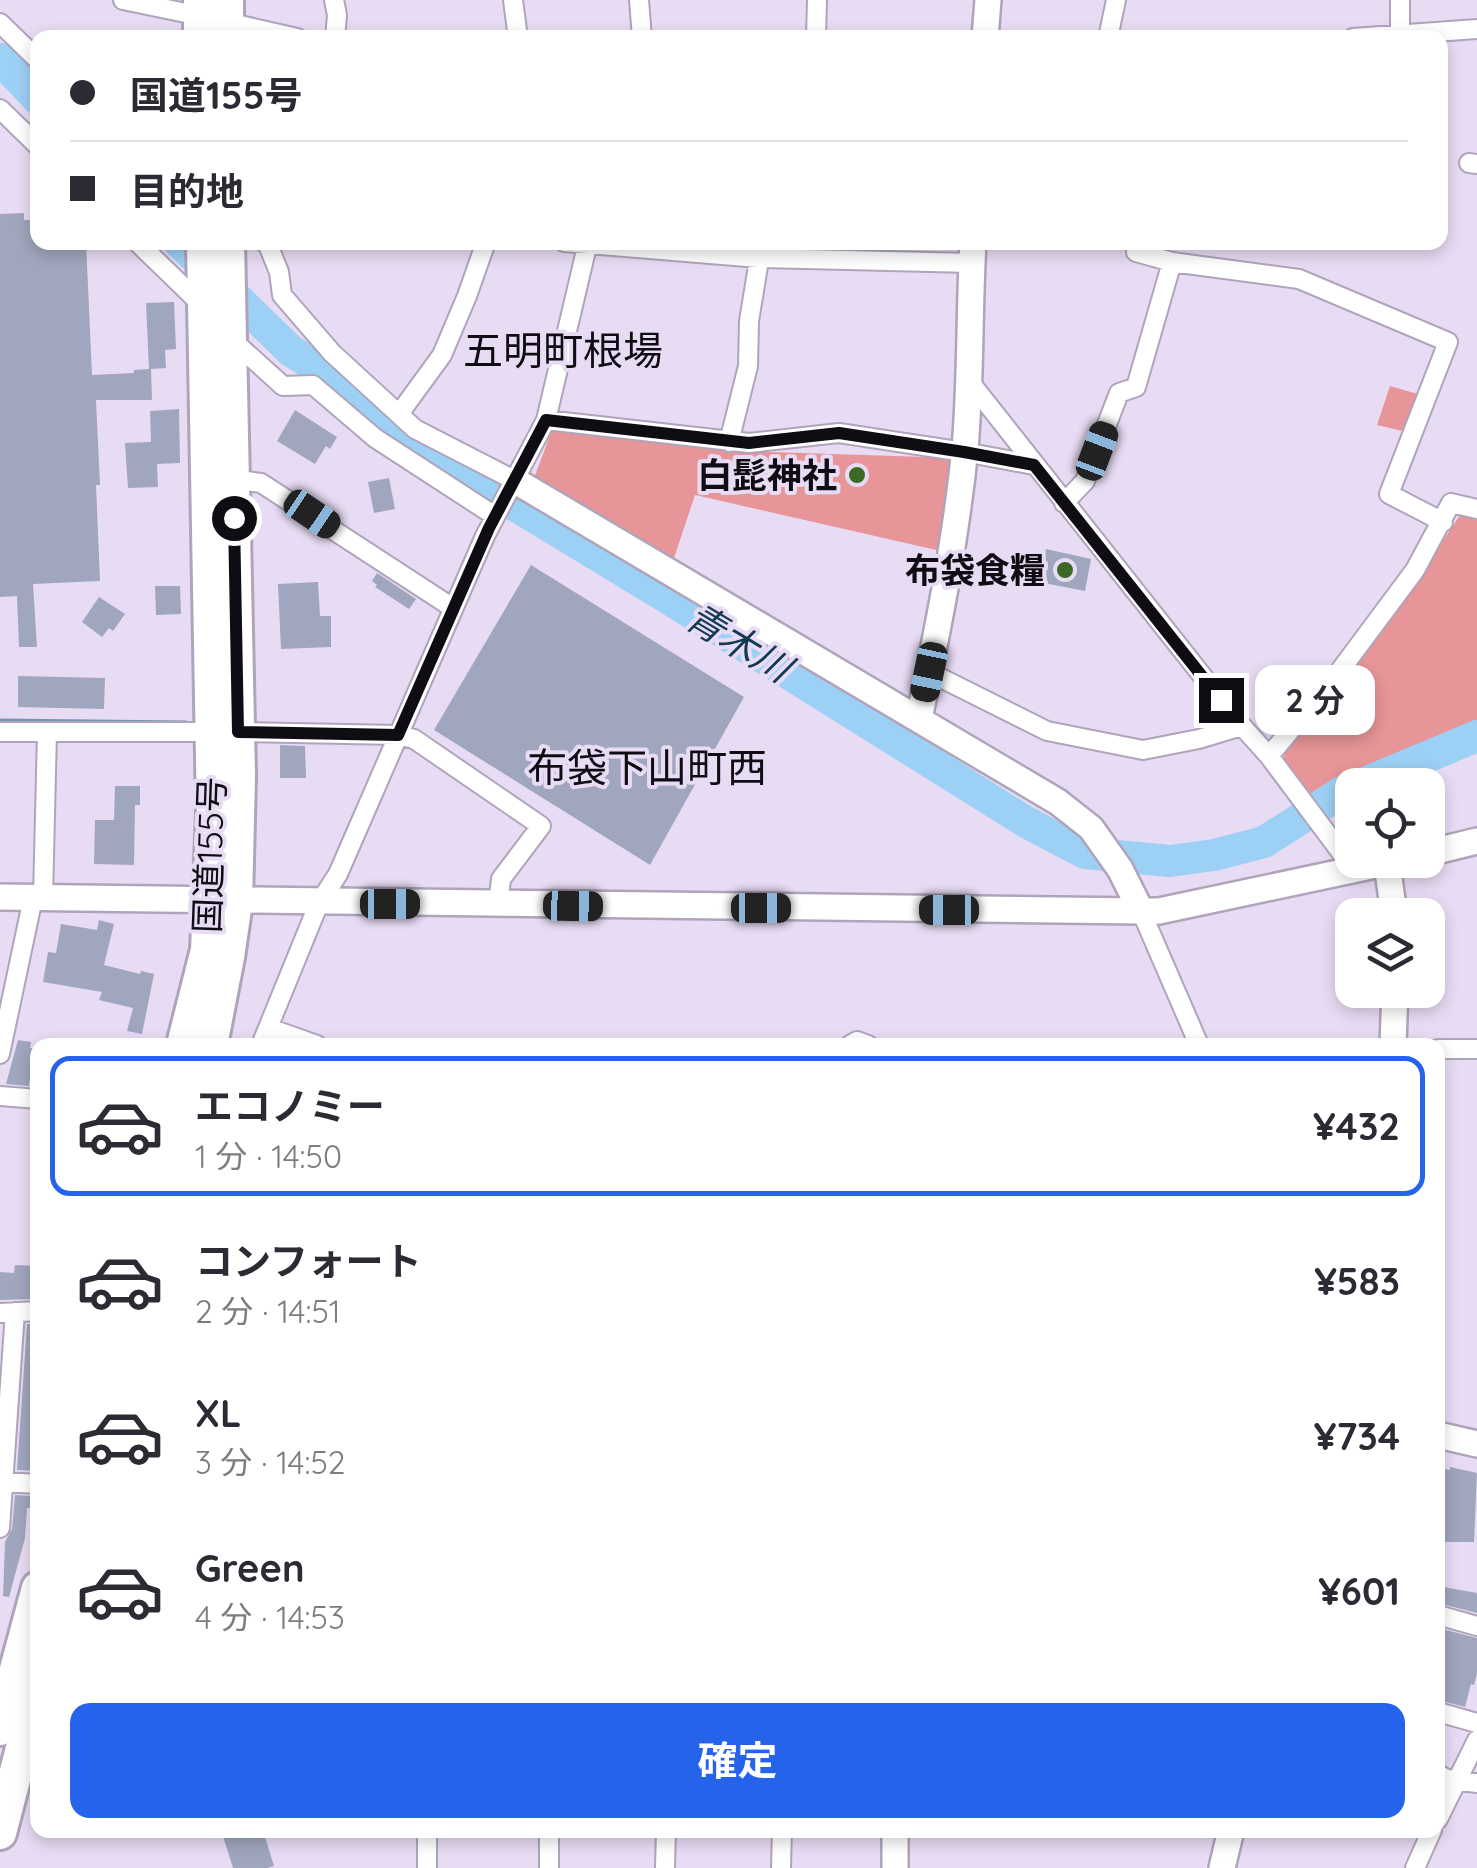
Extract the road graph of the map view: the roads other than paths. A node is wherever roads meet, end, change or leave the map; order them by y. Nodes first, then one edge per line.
1 (123, 0) edge
2 (334, 0) edge
3 (514, 0) edge
4 (639, 0) edge
5 (818, 0) edge
6 (988, 0) edge
7 (1116, 0) edge
8 (1400, 0) edge
9 (214, 19) edge
10 (0, 23) edge
11 (1477, 29) edge
12 (262, 30) edge
13 (336, 30) edge
14 (517, 30) edge
15 (641, 30) edge
16 (816, 30) edge
17 (986, 30) edge
18 (1110, 30) edge
19 (1400, 30) edge
20 (1448, 31) edge
21 (30, 52) edge
22 (0, 109) edge
23 (30, 138) edge
24 (145, 250) edge
25 (220, 250) edge
26 (270, 250) edge
27 (483, 250) edge
28 (587, 250) edge
29 (761, 250) edge
30 (1136, 250) edge
31 (973, 252) edge
32 (1172, 262) junction
33 (217, 319) junction
34 (970, 382) junction
35 (398, 414) junction
36 (546, 420) junction
37 (730, 442) junction
38 (964, 452) junction
39 (1034, 465) junction
40 (233, 479) junction
41 (512, 484) junction
42 (1064, 503) junction
43 (1477, 509) edge
44 (497, 514) junction
45 (1443, 522) junction
46 (453, 608) junction
47 (929, 672) junction
48 (919, 719) junction
49 (1242, 726) junction
50 (0, 732) edge
51 (47, 732) junction
52 (225, 732) junction
53 (398, 735) junction
54 (1269, 756) junction
55 (1477, 841) edge
56 (1335, 844) edge
57 (1445, 849) edge
58 (1335, 875) edge
59 (0, 897) edge
60 (38, 898) junction
61 (223, 901) junction
62 (319, 902) junction
63 (498, 905) junction
64 (1140, 912) junction
65 (1394, 1008) edge
66 (265, 1037) edge
67 (185, 1038) edge
68 (211, 1038) edge
69 (1196, 1038) edge
70 (1393, 1038) edge
71 (1445, 1049) edge
72 (1477, 1049) edge
73 (0, 1054) edge
74 (0, 1096) edge
75 (30, 1098) edge
76 (7, 1312) edge
77 (1445, 1437) edge
78 (1477, 1444) edge
79 (3, 1482) junction
80 (30, 1484) edge
81 (0, 1528) edge
82 (30, 1605) edge
83 (1445, 1618) edge
84 (1477, 1626) edge
85 (10, 1649) edge
86 (1445, 1714) edge
87 (30, 1718) edge
88 (1477, 1724) edge
89 (0, 1729) edge
90 (1477, 1740) edge
91 (1445, 1776) edge
92 (1457, 1779) junction
93 (1477, 1783) edge
94 (1445, 1804) edge
95 (0, 1833) edge
96 (427, 1838) edge
97 (549, 1838) edge
98 (666, 1838) edge
99 (782, 1838) edge
100 (895, 1838) edge
101 (1229, 1838) edge
102 (1428, 1838) edge
103 (427, 1868) edge
104 (549, 1868) edge
105 (665, 1868) edge
106 (782, 1868) edge
107 (895, 1868) edge
108 (1222, 1868) edge
109 (1415, 1868) edge

1 - 9 street
2 - 13 street
3 - 14 street
4 - 15 street
5 - 16 street
6 - 17 street
7 - 18 street
8 - 19 street
9 - 12 street
10 - 21 street
11 - 20 street
22 - 23 street
24 - 33 street
25 - 33 highway, 国道155号
26 - 35 street
27 - 35 street
28 - 36 street
29 - 31 street
29 - 37 street
30 - 32 street
31 - 34 street
32 - 42 street
32 - 45 street
33 - 40 highway, 国道155号
33 - 44 street
33 - 52 highway, 国道155号
34 - 38 street
34 - 39 street
35 - 41 street
36 - 37 street
36 - 41 street
37 - 38 street
38 - 39 street
38 - 47 street
39 - 42 street
40 - 46 street
40 - 52 highway, 国道155号
41 - 44 street
41 - 48 street
42 - 49 street
43 - 45 street
44 - 46 street
45 - 54 street
46 - 53 street
47 - 48 street
47 - 49 street
48 - 64 street
49 - 54 street
50 - 51 street
51 - 52 street
51 - 60 street
52 - 53 street
52 - 61 highway, 国道155号
53 - 62 street
53 - 63 street
54 - 56 street
55 - 57 street
58 - 64 street
59 - 60 street
60 - 61 street
60 - 73 street
61 - 62 street
61 - 67 highway, 国道155号
61 - 68 highway, 国道155号
62 - 63 street
62 - 66 street
63 - 64 street
64 - 69 street
65 - 70 street
71 - 72 street
74 - 75 street
76 - 79 street
77 - 78 street
79 - 80 street
79 - 81 street
82 - 85 highway
83 - 84 street
85 - 89 highway
86 - 88 street
87 - 95 highway
90 - 92 street
91 - 92 street
92 - 93 street
92 - 94 street
96 - 103 street
97 - 104 street
98 - 105 street
99 - 106 street
100 - 107 street
101 - 108 street
102 - 109 street

